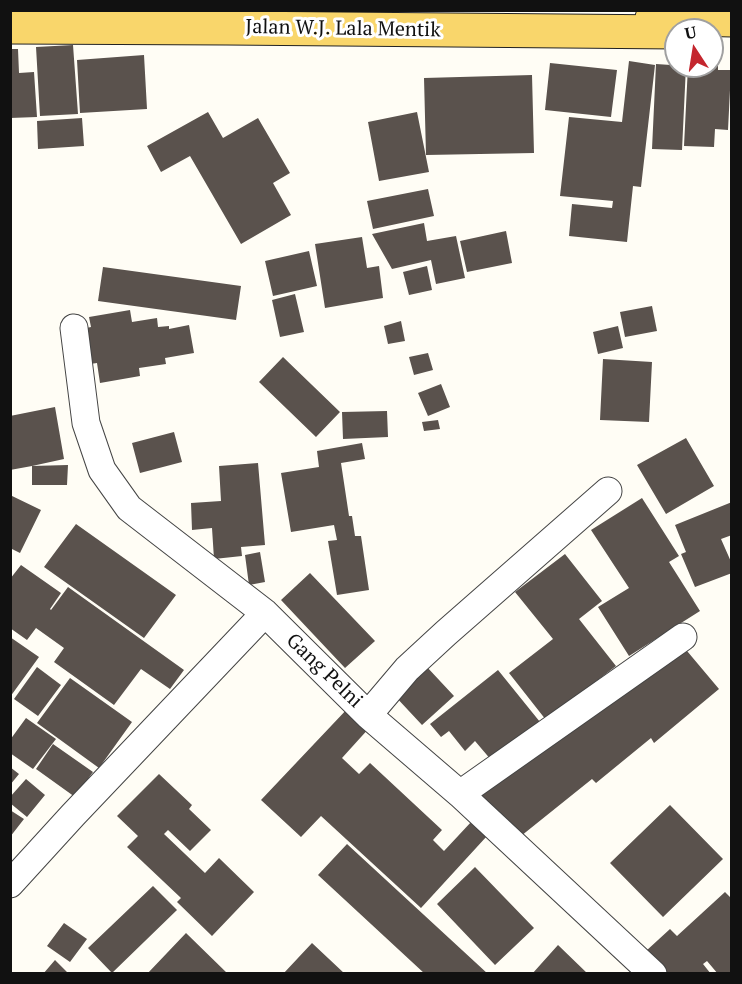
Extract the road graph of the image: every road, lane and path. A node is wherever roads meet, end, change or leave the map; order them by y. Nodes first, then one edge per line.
1 (329, 10) edge
2 (732, 20) edge
3 (10, 27) edge
4 (664, 32) edge
5 (74, 328) dead end
6 (608, 491) dead end
7 (265, 613) junction
8 (683, 637) dead end
9 (368, 714) junction
10 (460, 794) junction
11 (10, 885) edge
12 (653, 974) edge

1 - 2 main road
3 - 4 main road, Jalan W.J. Lala Mentik
5 - 7 street, Gang Pelni
6 - 9 street
7 - 9 street, Gang Pelni
7 - 11 street
8 - 10 street
9 - 10 street, Gang Pelni
10 - 12 street, Gang Pelni

